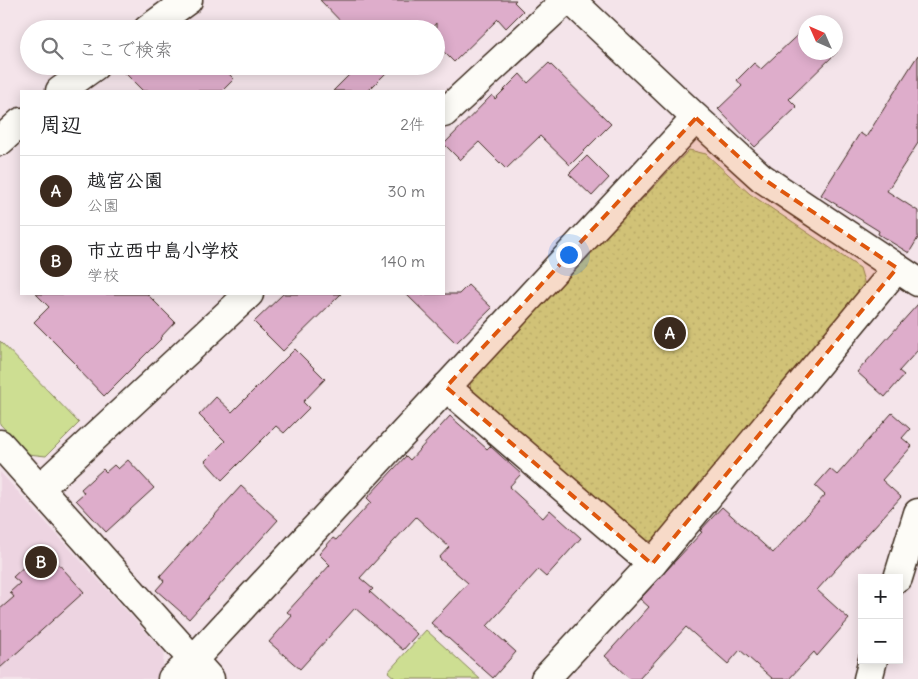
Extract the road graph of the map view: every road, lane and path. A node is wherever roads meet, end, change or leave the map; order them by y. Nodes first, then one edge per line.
1 (188, 0) edge
2 (573, 2) edge
3 (160, 20) edge
4 (82, 75) edge
5 (61, 90) edge
6 (445, 112) edge
7 (696, 118) junction
8 (20, 123) edge
9 (0, 141) edge
10 (908, 275) edge
11 (248, 295) edge
12 (446, 387) junction
13 (0, 444) edge
14 (40, 488) junction
15 (918, 514) edge
16 (652, 564) junction
17 (899, 574) edge
18 (872, 664) edge
19 (202, 669) edge
20 (172, 679) edge
21 (545, 679) edge
22 (868, 679) edge

1 - 3 street
2 - 6 street
2 - 7 street
4 - 5 street
7 - 10 street
7 - 12 street
8 - 9 street
10 - 16 street
11 - 14 street
12 - 16 street
12 - 19 street
13 - 14 street
14 - 19 street
15 - 17 street
16 - 21 street
18 - 22 street
19 - 20 street

